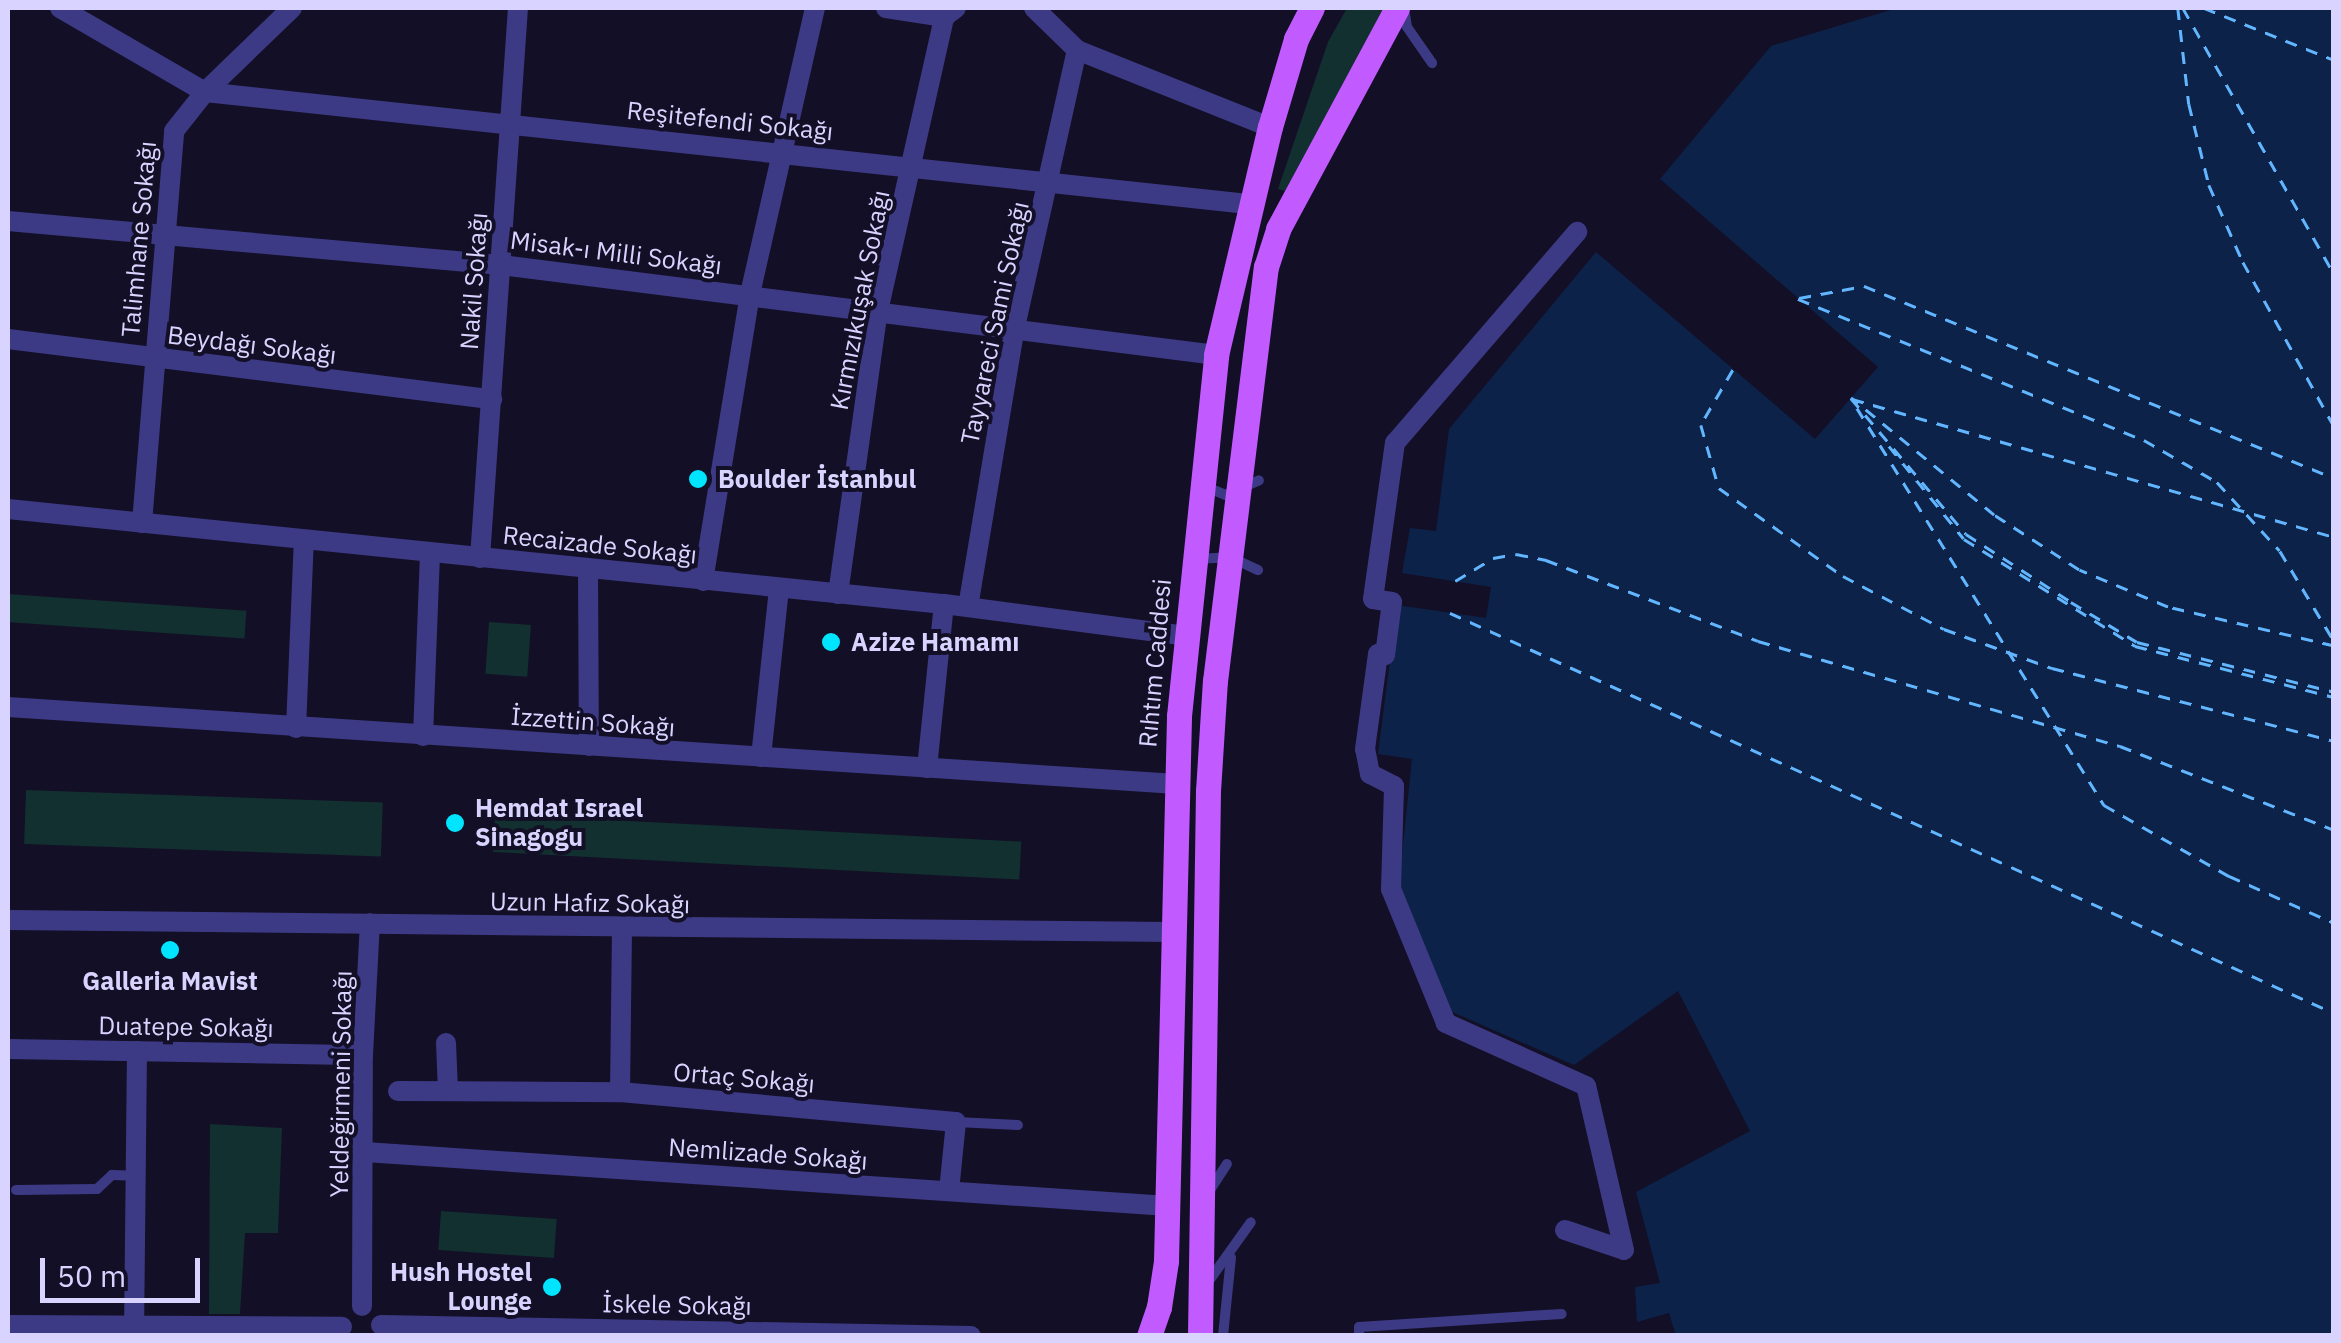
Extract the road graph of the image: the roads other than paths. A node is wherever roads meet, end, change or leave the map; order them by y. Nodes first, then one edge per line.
1 (60, 8) edge
2 (292, 8) edge
3 (518, 8) edge
4 (815, 8) edge
5 (886, 8) edge
6 (1034, 8) edge
7 (1312, 8) edge
8 (1401, 8) edge
9 (950, 12) edge
10 (1077, 50) junction
11 (1432, 63) dead end
12 (206, 92) junction
13 (510, 122) junction
14 (1270, 127) junction
15 (784, 152) junction
16 (912, 164) junction
17 (1051, 179) junction
18 (1248, 204) junction
19 (8, 221) edge
20 (1577, 232) dead end
21 (164, 236) junction
22 (500, 265) junction
23 (750, 294) junction
24 (878, 312) junction
25 (1014, 326) junction
26 (8, 339) edge
27 (1216, 354) junction
28 (154, 358) junction
29 (492, 399) junction
30 (1202, 484) junction
31 (1248, 486) junction
32 (8, 509) edge
33 (142, 523) junction
34 (304, 540) junction
35 (430, 552) junction
36 (1230, 557) junction
37 (480, 558) junction
38 (1194, 559) junction
39 (588, 569) junction
40 (1258, 570) dead end
41 (703, 580) junction
42 (778, 588) junction
43 (838, 594) junction
44 (944, 604) junction
45 (968, 607) junction
46 (1186, 636) junction
47 (8, 707) edge
48 (296, 728) junction
49 (423, 736) junction
50 (589, 746) junction
51 (760, 757) junction
52 (927, 768) junction
53 (1176, 784) junction
54 (8, 920) edge
55 (370, 923) junction
56 (622, 929) junction
57 (1172, 932) junction
58 (446, 1043) dead end
59 (8, 1049) edge
60 (136, 1051) junction
61 (363, 1054) junction
62 (398, 1091) dead end
63 (448, 1091) junction
64 (620, 1092) junction
65 (956, 1122) junction
66 (1018, 1125) dead end
67 (364, 1152) junction
68 (1227, 1164) dead end
69 (136, 1176) junction
70 (16, 1190) dead end
71 (950, 1191) junction
72 (1202, 1204) junction
73 (1168, 1206) junction
74 (1251, 1222) dead end
75 (1565, 1230) dead end
76 (1231, 1254) junction
77 (1200, 1294) junction
78 (362, 1306) junction
79 (1562, 1314) dead end
80 (8, 1326) edge
81 (380, 1330) edge
82 (134, 1331) edge
83 (344, 1331) edge
84 (621, 1332) edge
85 (875, 1334) edge
86 (971, 1336) edge
87 (1148, 1336) edge
88 (1200, 1336) edge
89 (1223, 1336) edge
90 (1359, 1336) edge

1 - 12 street
2 - 12 street, Talimhane Sokağı
3 - 13 street, Nakil Sokağı
4 - 15 street
5 - 9 street
6 - 10 street
7 - 14 main road, Rıhtım Caddesi
8 - 11 lane
8 - 31 main road
9 - 16 street, Kırmızıkuşak Sokağı
10 - 14 street
10 - 17 street, Tayyareci Sami Sokağı
12 - 13 street, Reşitefendi Sokağı
12 - 21 street, Talimhane Sokağı
13 - 15 street, Reşitefendi Sokağı
13 - 22 street, Nakil Sokağı
14 - 18 main road, Rıhtım Caddesi
15 - 16 street, Reşitefendi Sokağı
15 - 23 street
16 - 17 street, Reşitefendi Sokağı
16 - 24 street, Kırmızıkuşak Sokağı
17 - 18 street, Reşitefendi Sokağı
17 - 25 street, Tayyareci Sami Sokağı
18 - 27 main road, Rıhtım Caddesi
19 - 21 street, Misak-ı Milli Sokağı
20 - 75 street
21 - 22 street, Misak-ı Milli Sokağı
21 - 28 street, Talimhane Sokağı
22 - 23 street, Misak-ı Milli Sokağı
22 - 29 street, Nakil Sokağı
23 - 24 street, Misak-ı Milli Sokağı
23 - 41 street
24 - 25 street, Misak-ı Milli Sokağı
24 - 43 street, Kırmızıkuşak Sokağı
25 - 27 street, Misak-ı Milli Sokağı
25 - 45 street, Tayyareci Sami Sokağı
26 - 28 street, Beydağı Sokağı
27 - 30 main road, Rıhtım Caddesi
28 - 29 street, Beydağı Sokağı
28 - 33 street, Talimhane Sokağı
29 - 37 street, Nakil Sokağı
30 - 31 lane
30 - 38 main road, Rıhtım Caddesi
31 - 36 main road
32 - 33 street, Recaizade Sokağı
33 - 34 street, Recaizade Sokağı
34 - 35 street, Recaizade Sokağı
34 - 48 street
35 - 37 street, Recaizade Sokağı
35 - 49 street
36 - 38 lane
36 - 40 lane
36 - 72 main road
37 - 39 street, Recaizade Sokağı
38 - 46 main road, Rıhtım Caddesi
39 - 41 street, Recaizade Sokağı
39 - 50 street
41 - 42 street, Recaizade Sokağı
42 - 43 street, Recaizade Sokağı
42 - 51 street
43 - 44 street, Recaizade Sokağı
44 - 45 street, Recaizade Sokağı
44 - 52 street
45 - 46 street, Recaizade Sokağı
46 - 53 main road, Rıhtım Caddesi
47 - 48 street, İzzettin Sokağı
48 - 49 street, İzzettin Sokağı
49 - 50 street, İzzettin Sokağı
50 - 51 street, İzzettin Sokağı
51 - 52 street, İzzettin Sokağı
52 - 53 street, İzzettin Sokağı
53 - 57 main road, Rıhtım Caddesi
54 - 55 street, Uzun Hafız Sokağı
55 - 56 street, Uzun Hafız Sokağı
55 - 61 street, Yeldeğirmeni Sokağı
56 - 57 street, Uzun Hafız Sokağı
56 - 64 street
57 - 73 main road, Rıhtım Caddesi
58 - 63 street
59 - 60 street, Duatepe Sokağı
60 - 61 street, Duatepe Sokağı
60 - 69 street
61 - 67 street, Yeldeğirmeni Sokağı
62 - 63 street, Ortaç Sokağı
63 - 64 street, Ortaç Sokağı
64 - 65 street, Ortaç Sokağı
65 - 66 lane
65 - 71 street
67 - 71 street, Nemlizade Sokağı
67 - 78 street, Yeldeğirmeni Sokağı
68 - 72 lane
69 - 70 lane
69 - 82 street
71 - 73 street, Nemlizade Sokağı
72 - 77 main road
73 - 87 main road, Rıhtım Caddesi
74 - 76 lane
76 - 77 lane
76 - 89 lane
77 - 88 main road
78 - 81 street
78 - 83 street
79 - 90 lane
80 - 82 street
81 - 84 street, İskele Sokağı
82 - 83 street
84 - 85 street, İskele Sokağı
85 - 86 street, İskele Sokağı

